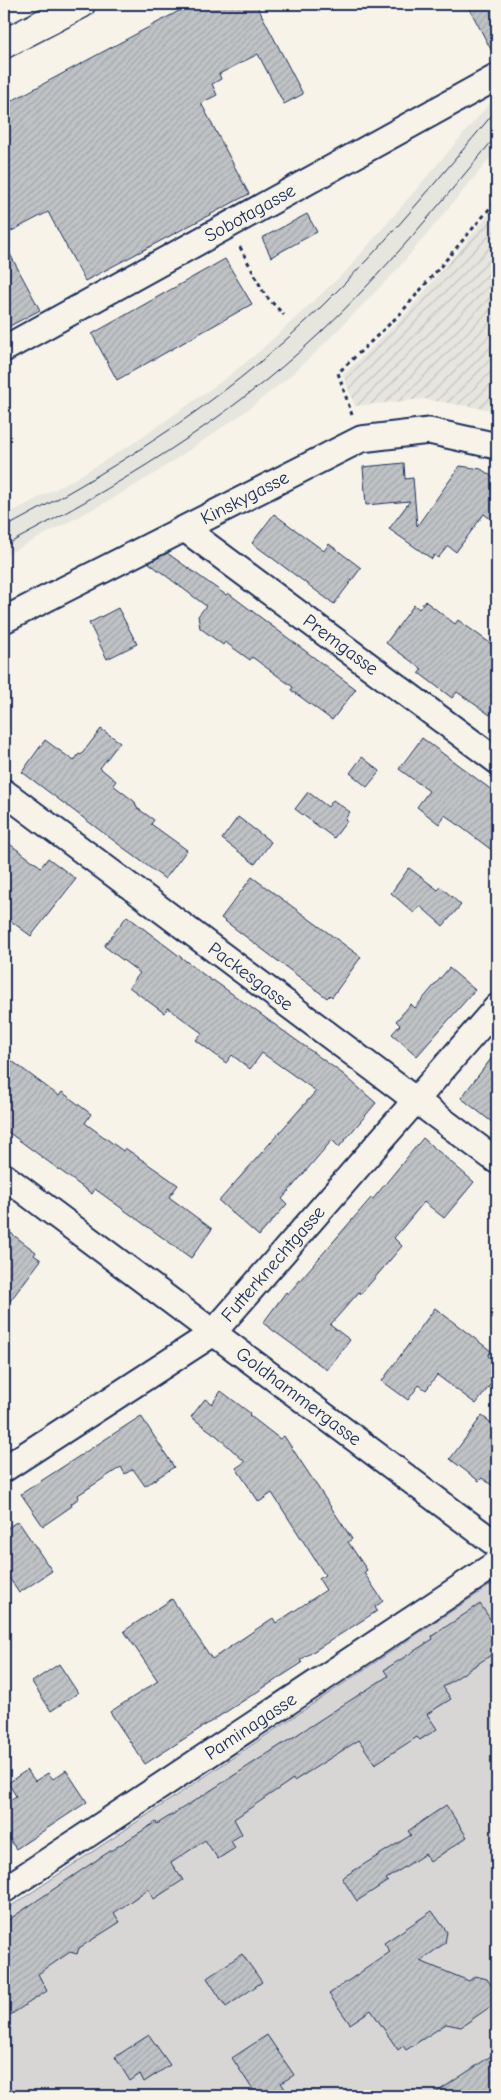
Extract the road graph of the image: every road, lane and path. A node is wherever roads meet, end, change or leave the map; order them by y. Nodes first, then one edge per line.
1 (81, 4) edge
2 (4, 44) edge
3 (497, 77) edge
4 (497, 200) edge
5 (229, 226) junction
6 (284, 315) dead end
7 (4, 349) edge
8 (361, 438) junction
9 (497, 446) edge
10 (185, 529) junction
11 (4, 620) edge
12 (497, 761) edge
13 (4, 792) edge
14 (497, 1007) edge
15 (416, 1101) junction
16 (497, 1161) edge
17 (4, 1176) edge
18 (212, 1334) junction
19 (4, 1469) edge
20 (497, 1545) edge
21 (497, 1563) edge
22 (4, 1890) edge

1 - 2 main road
3 - 5 street, Sobotagasse
4 - 8 path
5 - 6 path
5 - 7 street, Sobotagasse
8 - 9 street, Kinskygasse
8 - 10 street, Kinskygasse
10 - 11 street, Kinskygasse
10 - 12 street, Premgasse
13 - 15 street, Packesgasse
14 - 15 street, Futterknechtgasse
15 - 16 street, Packesgasse
15 - 18 street, Futterknechtgasse
17 - 18 street, Goldhammergasse
18 - 19 street, Futterknechtgasse
18 - 20 street, Goldhammergasse
21 - 22 street, Paminagasse

